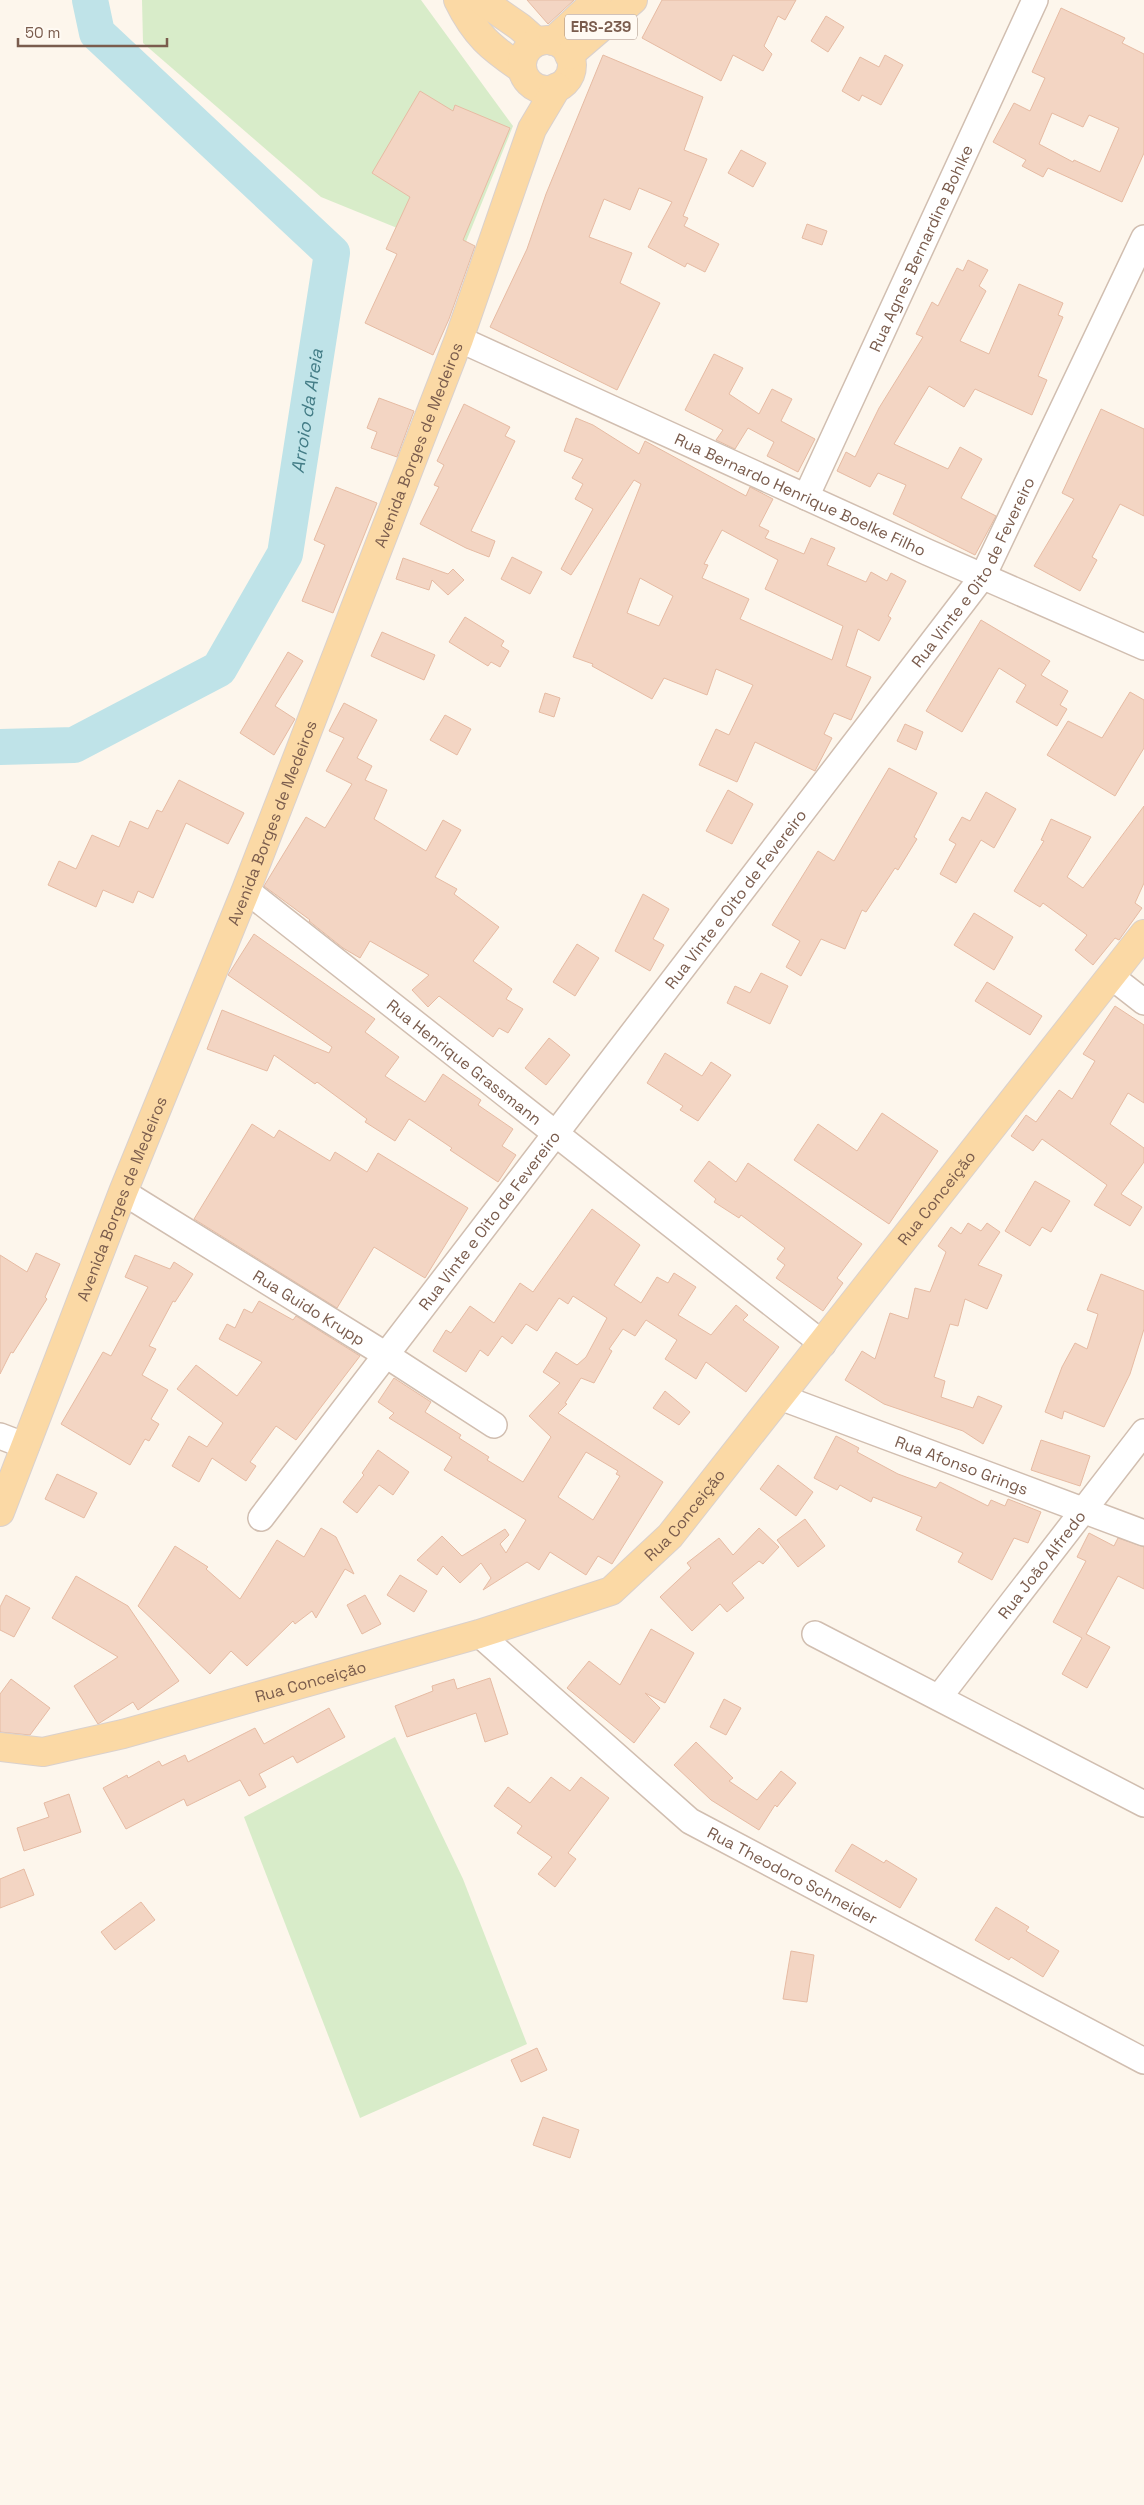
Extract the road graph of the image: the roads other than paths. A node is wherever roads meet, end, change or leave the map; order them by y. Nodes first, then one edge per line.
1 (458, 0) edge
2 (482, 0) edge
3 (597, 0) edge
4 (633, 0) edge
5 (1035, 0) edge
6 (553, 46) junction
7 (524, 75) junction
8 (558, 87) junction
9 (532, 129) junction
10 (1144, 238) edge
11 (459, 339) junction
12 (806, 497) junction
13 (983, 576) junction
14 (1144, 647) edge
15 (246, 890) junction
16 (1144, 934) edge
17 (1112, 977) junction
18 (1144, 1002) edge
19 (556, 1134) junction
20 (123, 1192) junction
21 (823, 1344) junction
22 (386, 1355) junction
23 (780, 1397) junction
24 (494, 1424) dead end
25 (1144, 1432) edge
26 (0, 1436) edge
27 (26, 1446) junction
28 (1082, 1510) junction
29 (0, 1512) edge
30 (261, 1518) dead end
31 (1144, 1533) edge
32 (479, 1634) junction
33 (815, 1634) dead end
34 (940, 1696) junction
35 (0, 1747) edge
36 (1144, 1804) edge
37 (1144, 2061) edge

1 - 7 main road
2 - 6 main road
3 - 6 main road, ERS-239
4 - 6 main road, ERS-239
5 - 12 street, Rua Agnes Bernardine Bohlke
6 - 7 main road
6 - 8 main road
7 - 8 main road
7 - 9 main road
8 - 9 main road
9 - 11 main road, Avenida Borges de Medeiros
10 - 13 street, Rua Vinte e Oito de Fevereiro
11 - 12 street, Rua Bernardo Henrique Boelke Filho
11 - 15 main road, Avenida Borges de Medeiros
12 - 13 street, Rua Bernardo Henrique Boelke Filho
13 - 14 street, Rua Bernardo Henrique Boelke Filho
13 - 19 street, Rua Vinte e Oito de Fevereiro
15 - 19 street, Rua Henrique Grassmann
15 - 20 main road, Avenida Borges de Medeiros
16 - 17 main road, Rua Conceição
17 - 18 street
17 - 21 main road, Rua Conceição
19 - 21 street, Rua Henrique Grassmann
19 - 22 street, Rua Vinte e Oito de Fevereiro
20 - 22 street, Rua Guido Krupp
20 - 27 main road, Avenida Borges de Medeiros
21 - 23 main road, Rua Conceição
22 - 24 street, Rua Guido Krupp
22 - 30 street, Rua Vinte e Oito de Fevereiro
23 - 28 street, Rua Afonso Grings
23 - 32 main road, Rua Conceição
25 - 28 street, Rua João Alfredo
26 - 27 street
27 - 29 main road, Avenida Borges de Medeiros
28 - 31 street, Rua Afonso Grings
28 - 34 street, Rua João Alfredo
32 - 35 main road, Rua Conceição
32 - 37 street, Rua Theodoro Schneider
33 - 34 street
34 - 36 street

